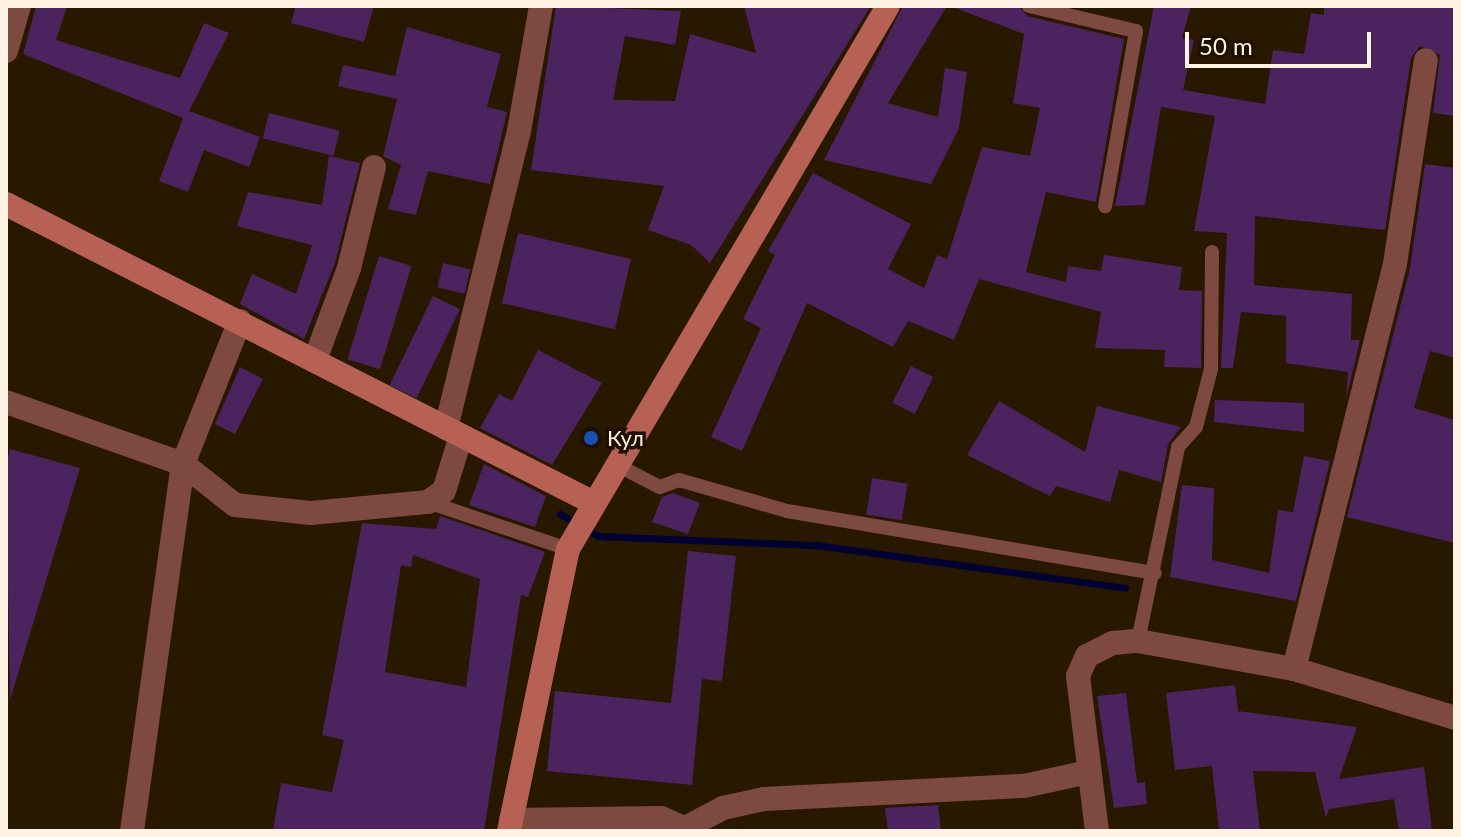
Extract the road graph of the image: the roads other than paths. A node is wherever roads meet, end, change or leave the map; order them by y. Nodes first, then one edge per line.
1 (19, 6) edge
2 (541, 6) edge
3 (888, 6) edge
4 (1029, 6) edge
5 (6, 51) edge
6 (1426, 60) dead end
7 (374, 167) dead end
8 (6, 204) edge
9 (1105, 206) dead end
10 (1212, 252) dead end
11 (240, 321) junction
12 (315, 360) junction
13 (6, 402) edge
14 (454, 432) junction
15 (613, 463) junction
16 (183, 464) junction
17 (590, 501) junction
18 (428, 502) junction
19 (568, 549) junction
20 (1155, 573) junction
21 (1138, 641) junction
22 (1294, 669) junction
23 (1455, 718) edge
24 (1088, 772) junction
25 (510, 825) edge
26 (688, 829) edge
27 (132, 831) edge
28 (1097, 831) edge

1 - 5 street
2 - 14 street
3 - 15 street
4 - 9 lane
6 - 22 street
7 - 12 street
8 - 11 street
10 - 20 lane
11 - 12 street
11 - 16 street
12 - 14 street
13 - 16 street
14 - 17 street
14 - 18 street
15 - 17 street
15 - 20 lane
16 - 18 street
16 - 27 street
17 - 19 street
18 - 19 lane
19 - 25 street
20 - 21 lane
21 - 22 street
21 - 24 street
22 - 23 street
24 - 26 street
24 - 28 street
25 - 26 street

